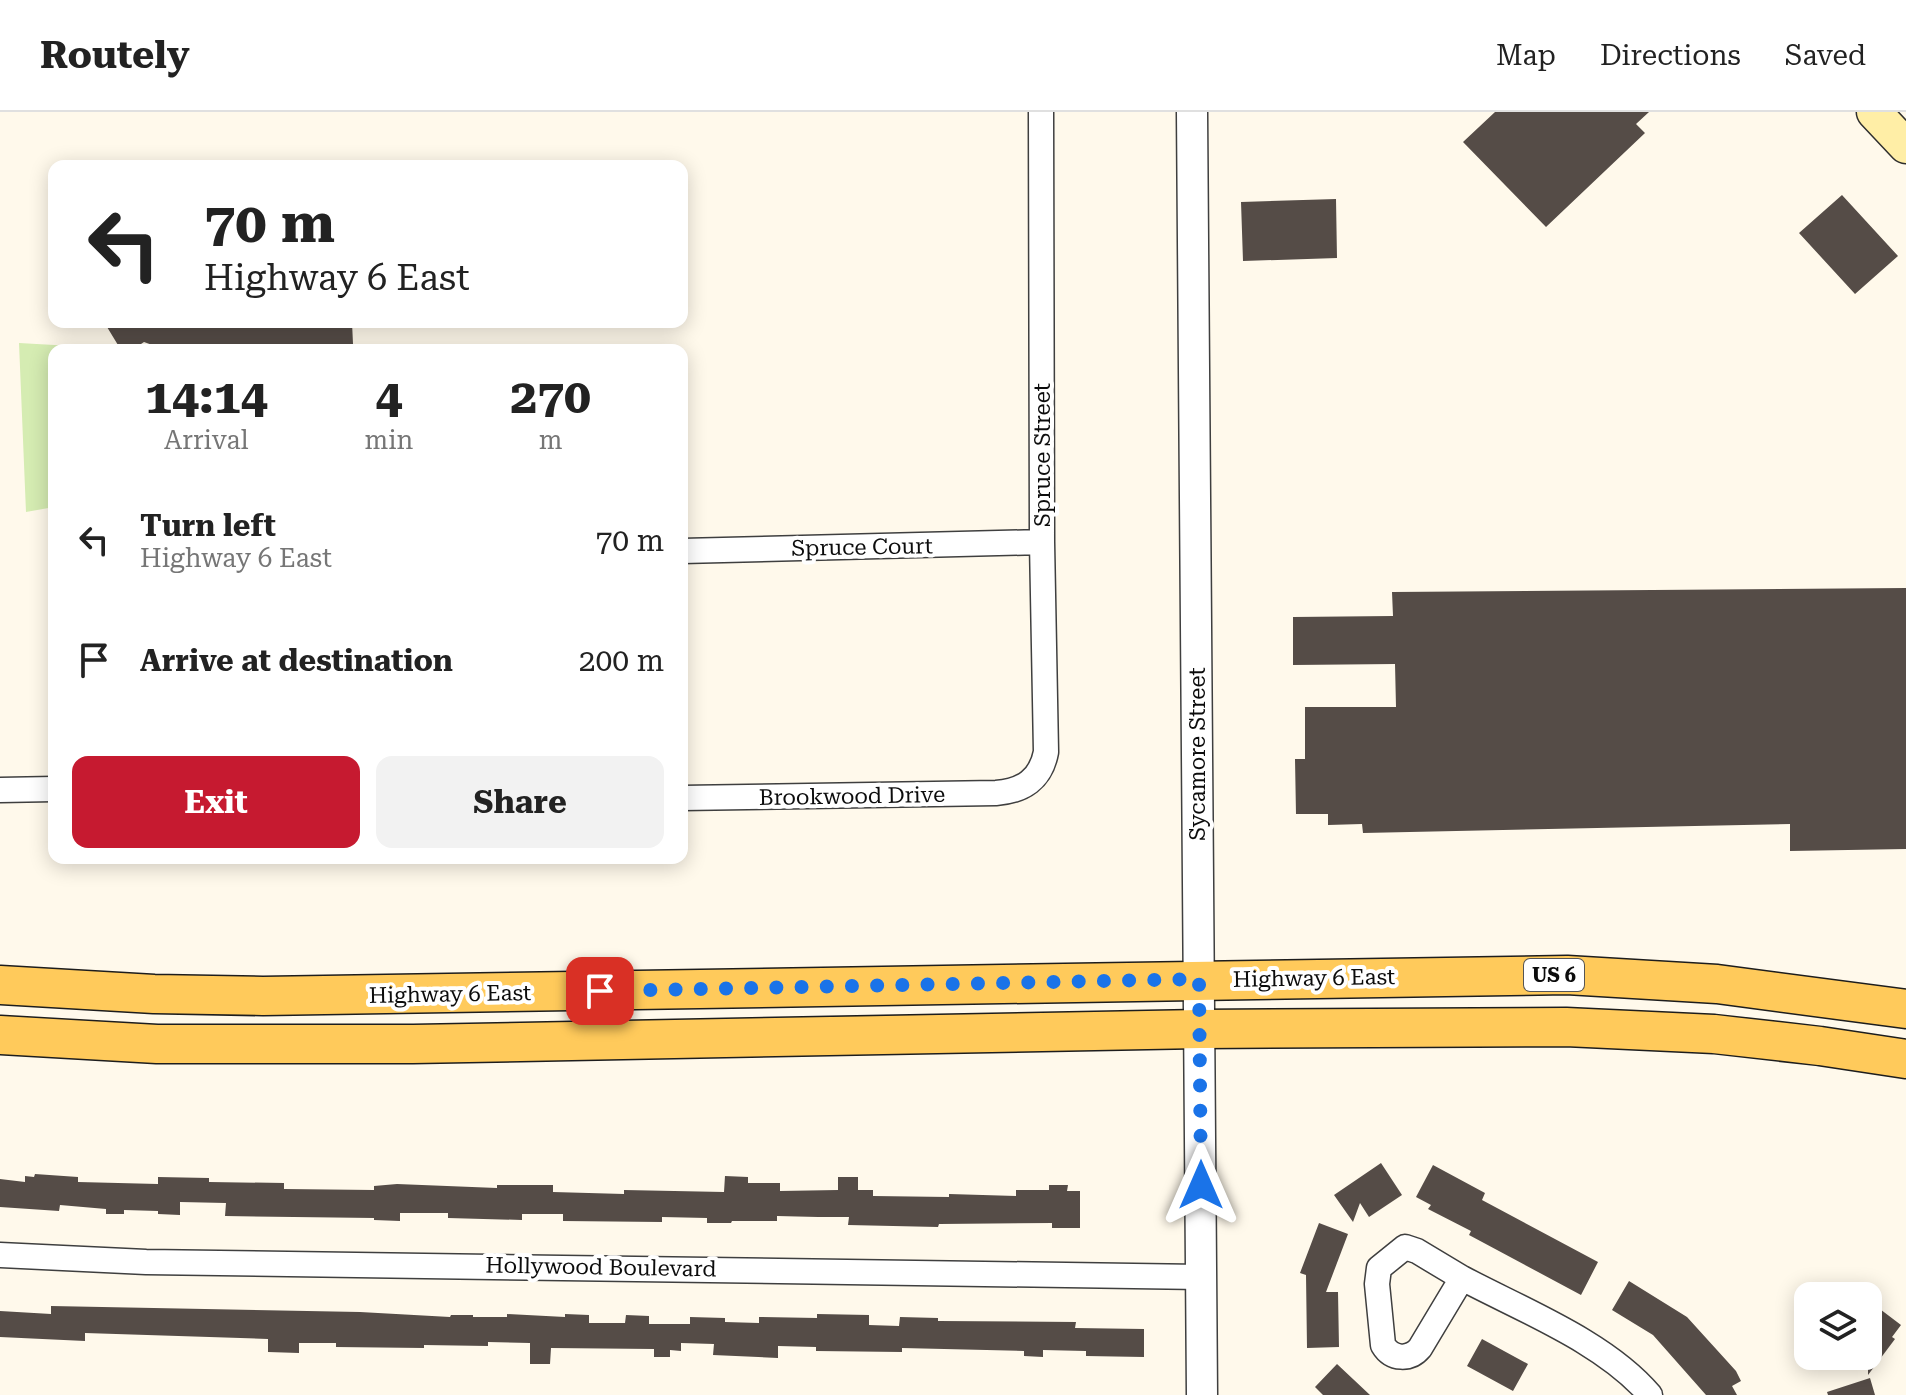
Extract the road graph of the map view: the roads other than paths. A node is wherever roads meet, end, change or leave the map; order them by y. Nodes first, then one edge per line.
1 (1041, 112) edge
2 (1192, 112) edge
3 (1874, 112) edge
4 (1906, 146) edge
5 (1042, 542) junction
6 (688, 551) edge
7 (1022, 787) joint
8 (48, 789) edge
9 (0, 790) edge
10 (688, 798) edge
11 (1199, 979) junction
12 (0, 985) edge
13 (1906, 1009) edge
14 (1200, 1029) junction
15 (0, 1035) edge
16 (1906, 1059) edge
17 (0, 1255) edge
18 (1201, 1277) junction
19 (1462, 1278) junction
20 (1202, 1395) edge
21 (1650, 1395) edge

1 - 5 street, Spruce Street
2 - 11 street, Sycamore Street
3 - 4 main road
5 - 6 street, Spruce Court
5 - 7 street, Spruce Street
7 - 10 street, Brookwood Drive
8 - 9 street
11 - 12 main road, Highway 6 East / US 6
11 - 13 main road, Highway 6 East / US 6
11 - 14 street, Sycamore Street
14 - 15 main road
14 - 16 main road
14 - 18 street, Sycamore Street
17 - 18 street, Hollywood Boulevard
18 - 20 street, Sycamore Street
19 - 19 street
19 - 21 street

